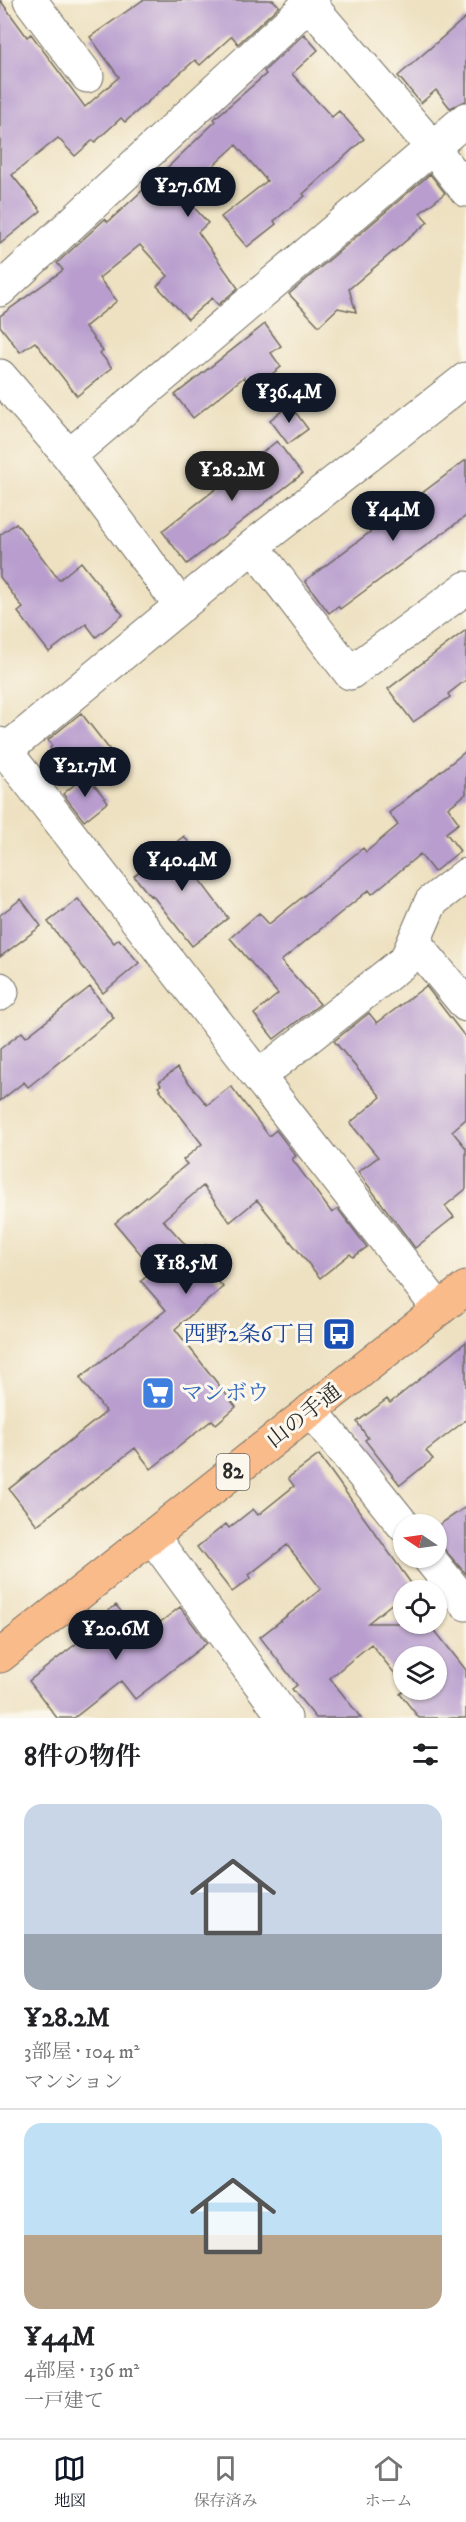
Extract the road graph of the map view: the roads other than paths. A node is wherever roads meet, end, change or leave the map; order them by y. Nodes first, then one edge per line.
1 (30, 0) edge
2 (310, 1) edge
3 (87, 76) dead end
4 (466, 119) edge
5 (433, 148) junction
6 (466, 190) edge
7 (0, 290) edge
8 (0, 376) edge
9 (466, 380) edge
10 (69, 456) junction
11 (253, 546) junction
12 (466, 588) edge
13 (181, 606) junction
14 (2, 747) edge
15 (466, 875) edge
16 (414, 942) junction
17 (466, 1005) edge
18 (259, 1076) junction
19 (466, 1288) edge
20 (440, 1309) junction
21 (311, 1410) junction
22 (394, 1514) edge
23 (152, 1536) junction
24 (438, 1568) edge
25 (464, 1597) edge
26 (0, 1656) edge
27 (285, 1718) edge

1 - 3 street
2 - 5 street
2 - 7 street
4 - 5 street
5 - 6 street
5 - 10 street
8 - 10 street
9 - 11 street
10 - 13 street
11 - 12 street
11 - 13 street
13 - 14 street
14 - 18 street
15 - 16 street
16 - 17 street
16 - 18 street
18 - 20 street
19 - 20 main road, 山の手通 / 82
20 - 21 main road, 山の手通 / 82
21 - 22 street
21 - 23 main road, 山の手通 / 82
23 - 26 main road, 山の手通 / 82
23 - 27 street
24 - 25 street

